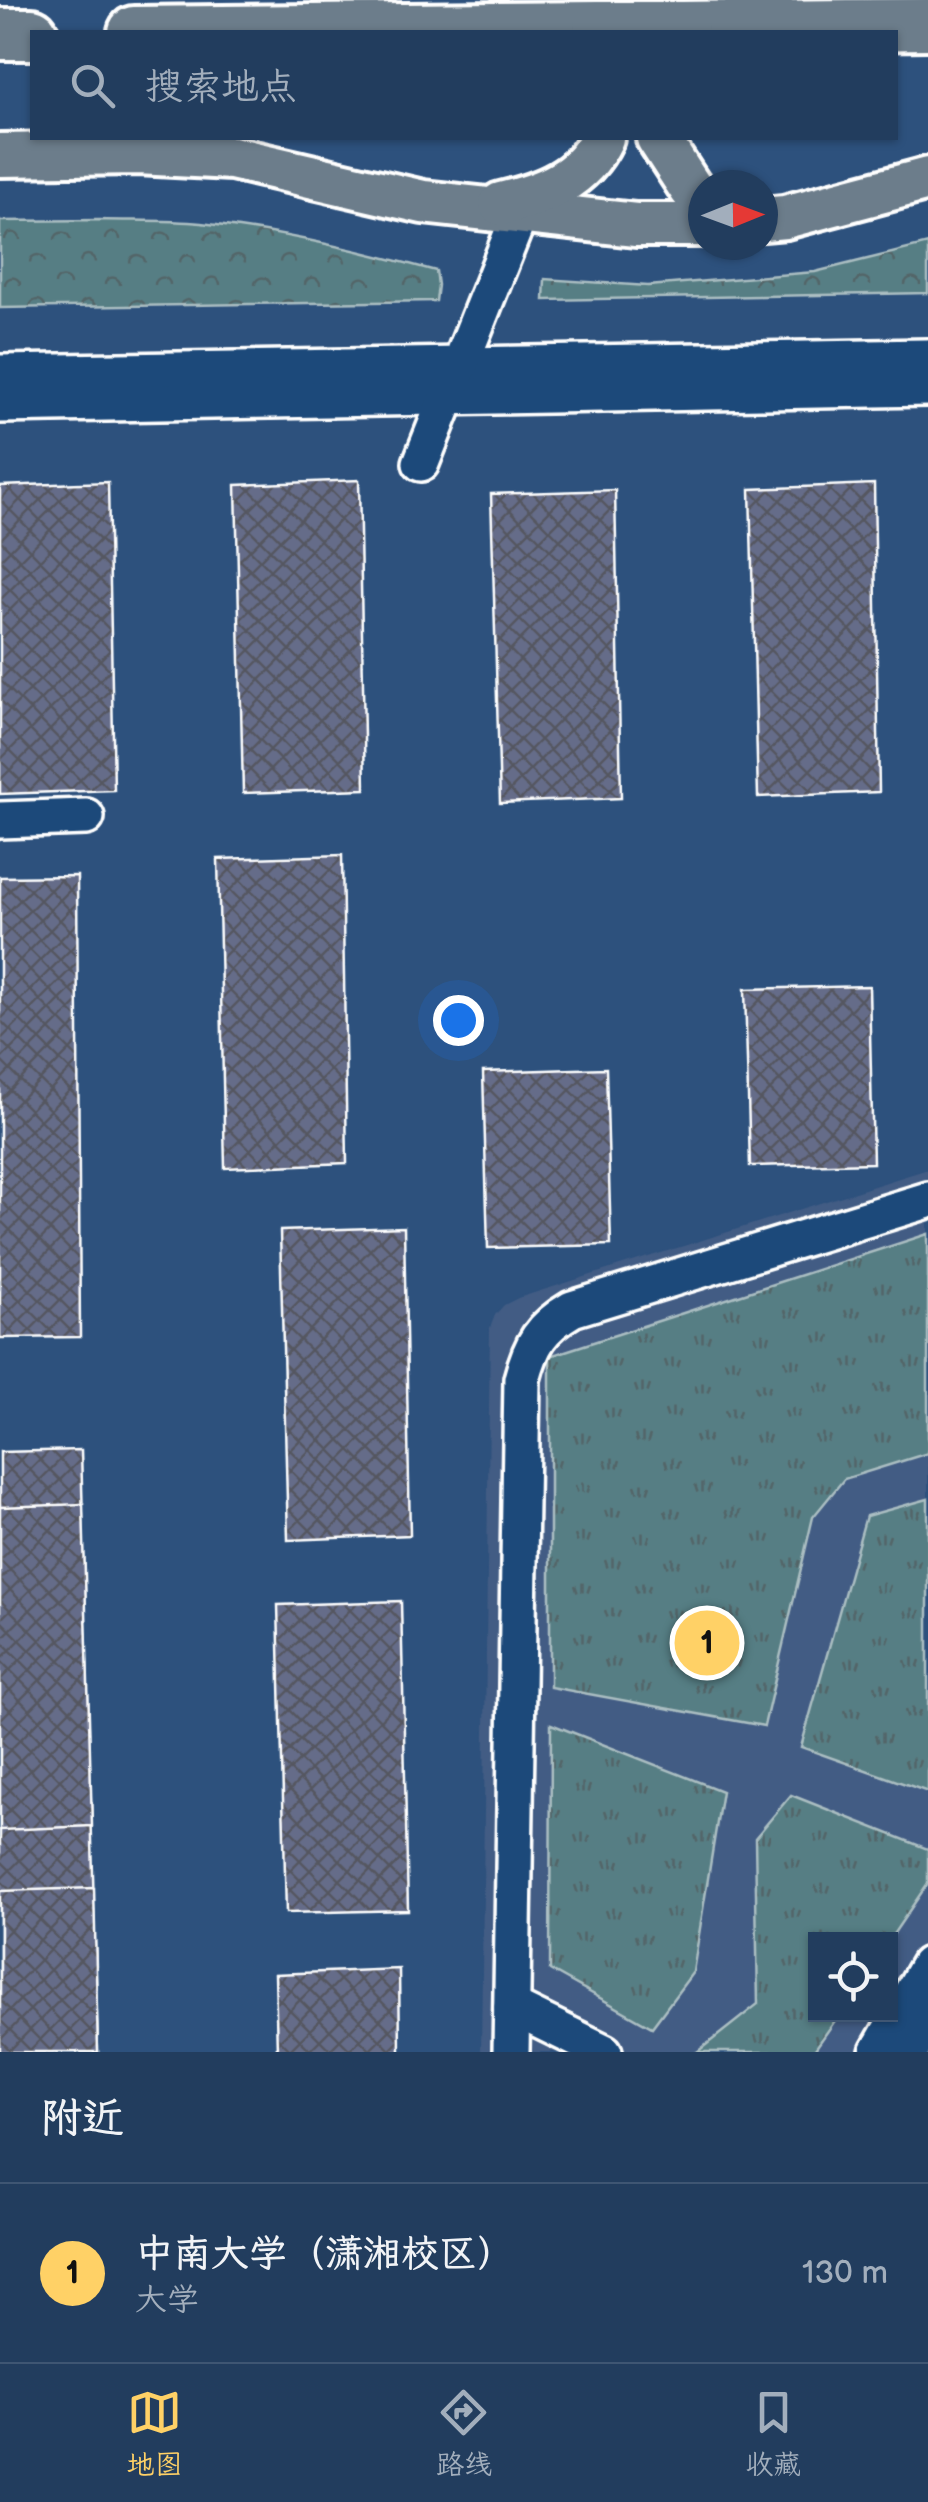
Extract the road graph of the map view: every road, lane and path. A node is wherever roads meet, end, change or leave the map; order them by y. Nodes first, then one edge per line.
1 (635, 20) edge
2 (928, 24) edge
3 (218, 30) edge
4 (0, 34) edge
5 (30, 34) edge
6 (600, 140) edge
7 (659, 140) edge
8 (0, 154) edge
9 (928, 178) edge
10 (688, 184) edge
11 (466, 207) junction
12 (520, 214) junction
13 (778, 217) edge
14 (688, 225) edge
15 (928, 357) edge
16 (0, 373) edge
17 (454, 381) junction
18 (928, 388) edge
19 (0, 405) edge
20 (421, 463) dead end
21 (86, 817) dead end
22 (0, 820) edge
23 (928, 1200) edge
24 (928, 1966) edge
25 (512, 2008) junction
26 (928, 2018) edge
27 (512, 2052) edge
28 (604, 2052) edge
29 (878, 2052) edge
30 (910, 2052) edge

1 - 2 highway
1 - 3 highway
4 - 5 highway
6 - 11 main road
7 - 10 main road
8 - 11 main road
9 - 13 main road
11 - 12 main road
12 - 14 main road
12 - 17 street
15 - 17 street
16 - 17 street
17 - 18 street
17 - 19 street
17 - 20 street
21 - 22 street
23 - 25 street
24 - 29 street
25 - 27 street
25 - 28 street
26 - 30 street

